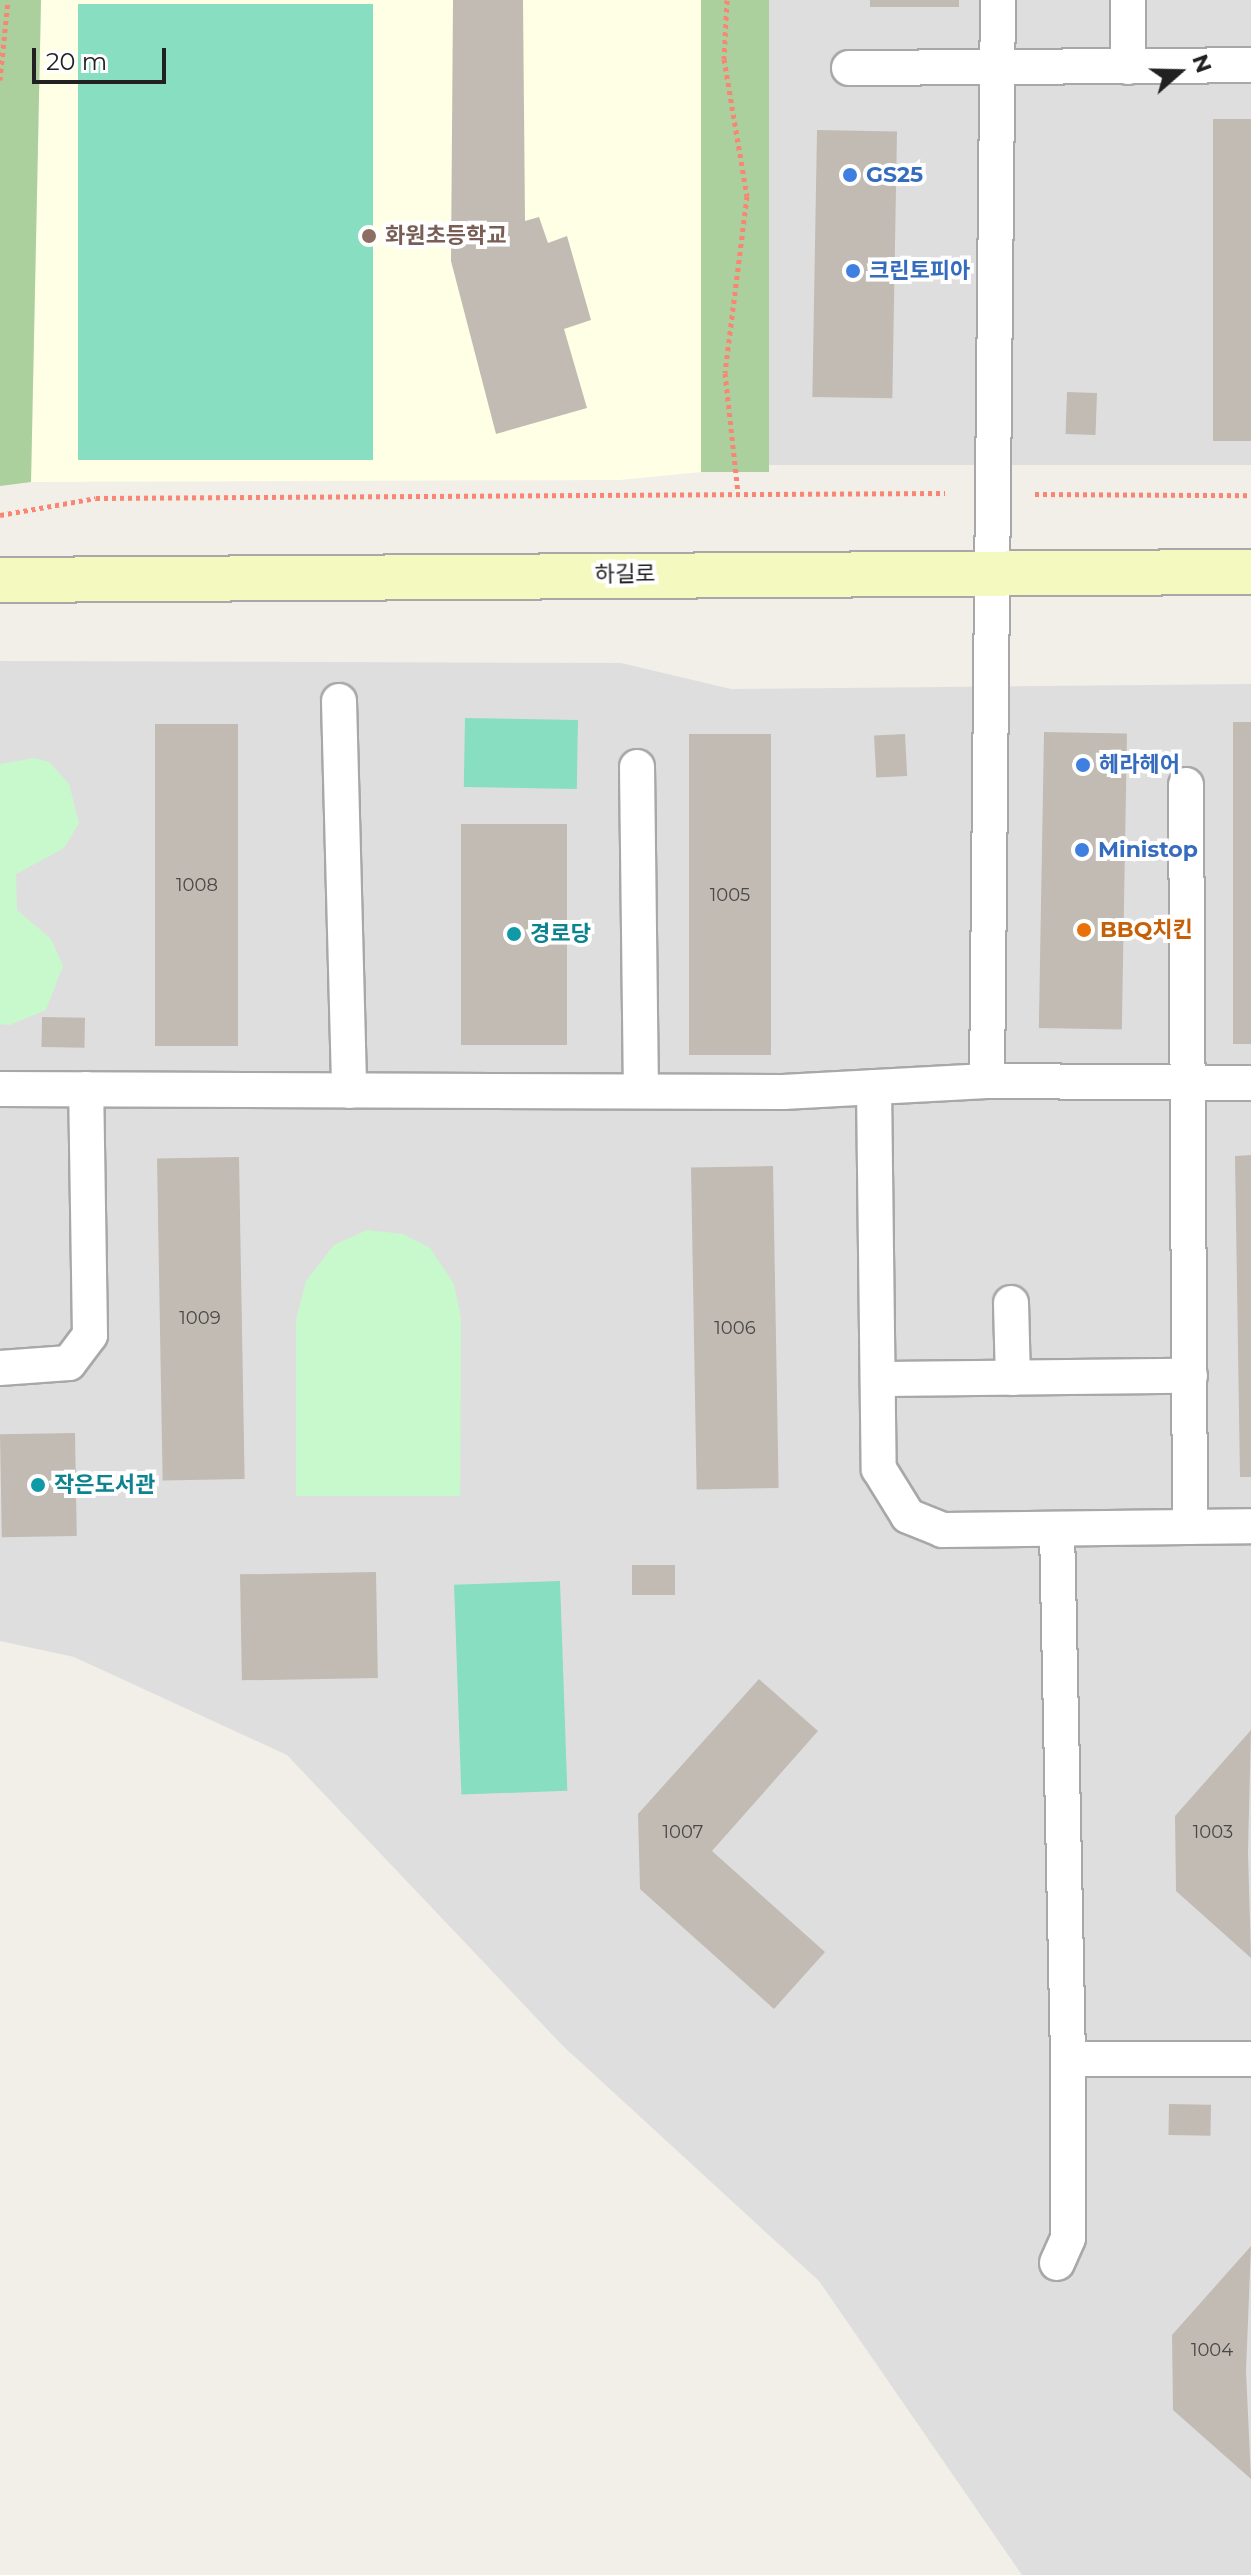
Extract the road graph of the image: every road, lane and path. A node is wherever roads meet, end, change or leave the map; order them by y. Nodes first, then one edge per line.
1 (8, 0) edge
2 (727, 0) edge
3 (998, 0) edge
4 (1128, 0) edge
5 (1251, 65) edge
6 (1128, 67) junction
7 (849, 68) dead end
8 (998, 69) junction
9 (0, 80) edge
10 (738, 492) junction
11 (945, 493) dead end
12 (1035, 494) dead end
13 (1251, 495) edge
14 (0, 515) edge
15 (987, 572) junction
16 (1251, 572) edge
17 (0, 580) edge
18 (339, 701) dead end
19 (637, 767) dead end
20 (1186, 785) dead end
21 (987, 1081) junction
22 (1188, 1082) junction
23 (1251, 1083) edge
24 (874, 1087) junction
25 (0, 1089) edge
26 (86, 1089) junction
27 (349, 1091) junction
28 (641, 1091) junction
29 (1011, 1303) dead end
30 (0, 1368) edge
31 (1190, 1376) junction
32 (1013, 1378) junction
33 (878, 1379) junction
34 (1251, 1526) edge
35 (1190, 1527) junction
36 (1057, 1529) junction
37 (1068, 2059) junction
38 (1251, 2059) edge
39 (1057, 2263) dead end

1 - 9 path
2 - 10 path
3 - 8 street
4 - 6 street
5 - 6 street
6 - 8 street
7 - 8 street
8 - 15 street
10 - 11 path
10 - 14 path
12 - 13 path
15 - 16 street, 하길로
15 - 17 street, 하길로
15 - 21 street
18 - 27 street
19 - 28 street
20 - 22 street
21 - 22 street
21 - 24 street
22 - 23 street
22 - 31 street
24 - 28 street
24 - 33 street
25 - 26 street
26 - 27 street
26 - 30 street
27 - 28 street
29 - 32 street
31 - 32 street
31 - 35 street
32 - 33 street
33 - 36 street
34 - 35 street
35 - 36 street
36 - 37 street
37 - 38 street
37 - 39 street

